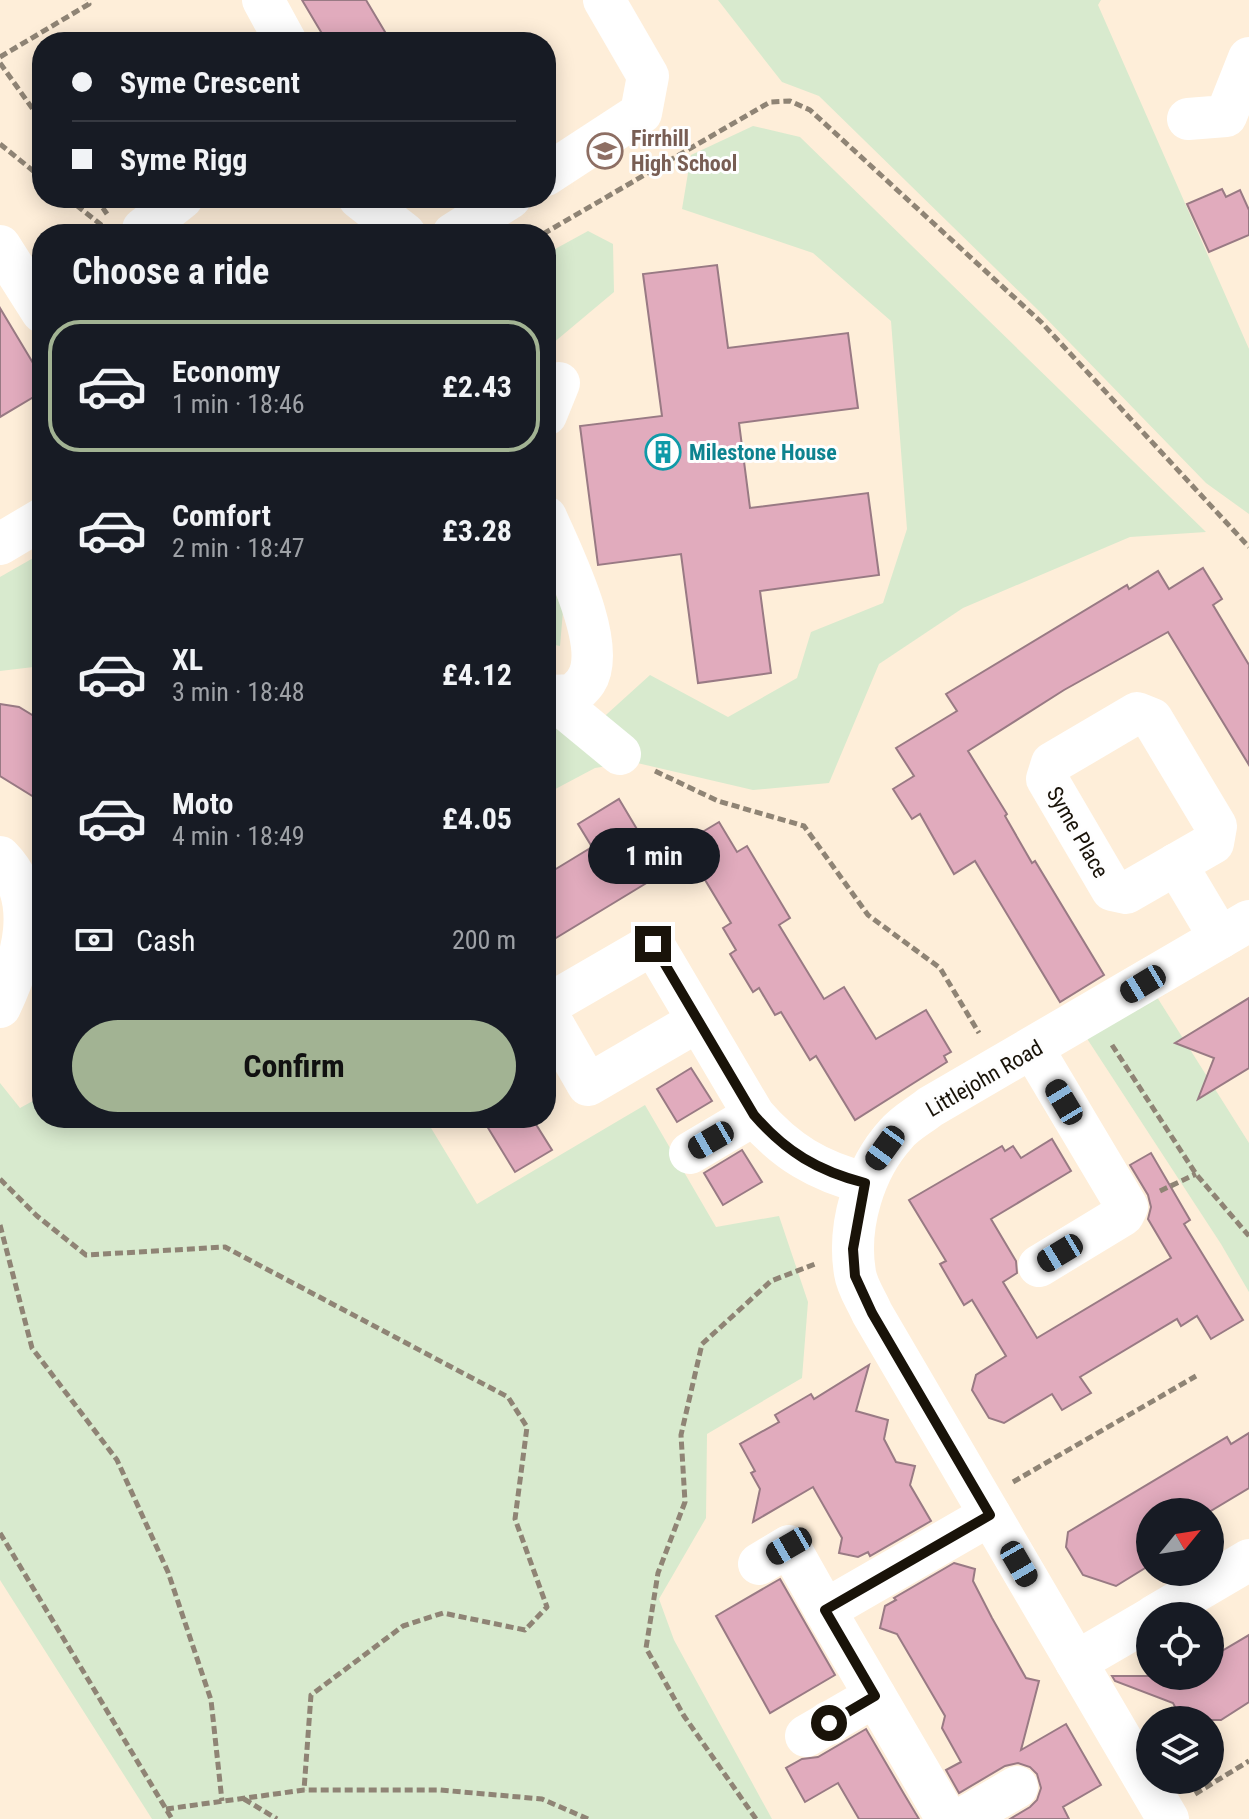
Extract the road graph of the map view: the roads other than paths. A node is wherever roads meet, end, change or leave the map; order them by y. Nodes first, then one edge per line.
1 (263, 0) edge
2 (604, 0) edge
3 (281, 32) edge
4 (1249, 58) edge
5 (1221, 125) edge
6 (556, 168) edge
7 (169, 208) edge
8 (372, 208) edge
9 (494, 208) edge
10 (149, 224) edge
11 (392, 224) edge
12 (469, 224) edge
13 (0, 246) edge
14 (32, 296) edge
15 (32, 525) edge
16 (556, 540) edge
17 (0, 544) edge
18 (556, 695) edge
19 (556, 702) edge
20 (620, 754) road end
21 (0, 857) edge
22 (1176, 864) dead end
23 (1234, 929) edge
24 (18, 993) edge
25 (556, 1003) edge
26 (698, 1021) junction
27 (556, 1027) edge
28 (1016, 1059) junction
29 (754, 1115) junction
30 (690, 1153) dead end
31 (865, 1183) junction
32 (1039, 1266) dead end
33 (986, 1507) junction
34 (1249, 1560) edge
35 (759, 1564) dead end
36 (1178, 1602) edge
37 (825, 1610) junction
38 (1136, 1626) edge
39 (1076, 1662) junction
40 (875, 1696) junction
41 (806, 1736) dead end
42 (1017, 1787) dead end
43 (1166, 1816) edge
44 (947, 1819) edge
45 (962, 1819) edge

1 - 3 street
2 - 6 street
4 - 5 street
7 - 10 street
8 - 11 street
9 - 12 street
13 - 14 street
15 - 17 street
16 - 18 street
19 - 20 street
21 - 24 street
22 - 23 street
23 - 28 street, Littlejohn Road
25 - 26 street
26 - 27 street
26 - 29 street
28 - 31 street, Littlejohn Road
28 - 32 street
29 - 30 street
29 - 31 street
31 - 33 street, Littlejohn Road
33 - 37 street
33 - 39 street, Littlejohn Road
34 - 36 street
35 - 37 street
37 - 40 street
38 - 39 street
39 - 43 street, Littlejohn Road
40 - 41 street
40 - 44 street
42 - 45 street

